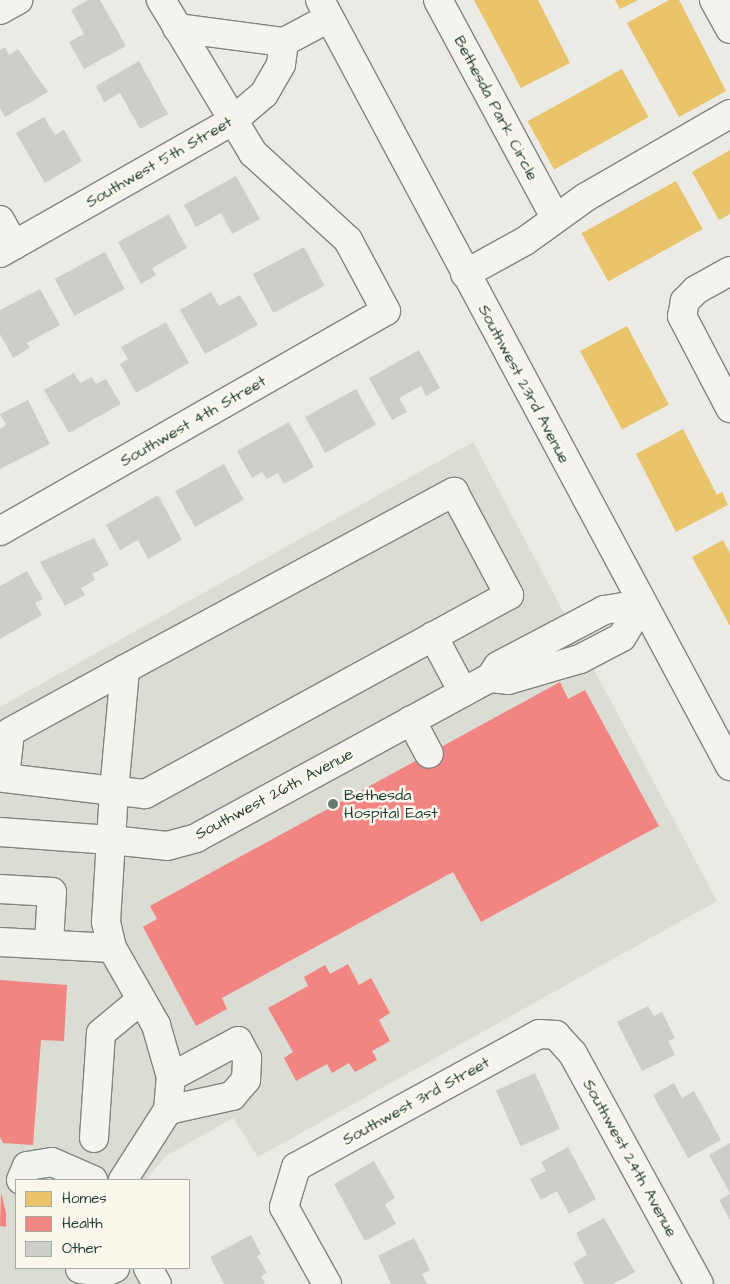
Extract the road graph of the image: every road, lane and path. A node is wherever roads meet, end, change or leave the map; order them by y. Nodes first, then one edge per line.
1 (18, 0) edge
2 (161, 0) edge
3 (438, 0) edge
4 (714, 0) edge
5 (324, 9) edge
6 (0, 10) edge
7 (177, 28) junction
8 (730, 29) edge
9 (284, 42) junction
10 (730, 114) edge
11 (231, 122) junction
12 (554, 216) junction
13 (0, 220) edge
14 (7, 249) edge
15 (730, 271) edge
16 (465, 274) junction
17 (730, 408) edge
18 (0, 531) edge
19 (642, 604) junction
20 (432, 636) junction
21 (125, 670) junction
22 (464, 692) junction
23 (411, 720) junction
24 (429, 754) dead end
25 (730, 766) edge
26 (114, 791) junction
27 (0, 832) edge
28 (111, 840) junction
29 (0, 889) edge
30 (0, 942) edge
31 (49, 943) junction
32 (112, 948) junction
33 (141, 1000) junction
34 (556, 1035) joint
35 (171, 1077) junction
36 (168, 1110) junction
37 (94, 1138) dead end
38 (21, 1179) edge
39 (91, 1179) edge
40 (124, 1179) edge
41 (113, 1269) edge
42 (148, 1269) edge
43 (79, 1273) edge
44 (156, 1284) edge
45 (327, 1284) edge
46 (699, 1284) edge

1 - 6 street
2 - 7 street
3 - 12 street, Bethesda Park Circle
4 - 8 street
5 - 9 street
5 - 16 street, Southwest 23rd Avenue
7 - 9 street
7 - 11 street
9 - 11 street, Southwest 5th Street
10 - 12 street
11 - 14 street, Southwest 5th Street
11 - 18 street, Southwest 4th Street
12 - 16 street
13 - 14 street
15 - 17 street
16 - 19 street, Southwest 23rd Avenue
19 - 22 street, Southwest 26th Avenue
19 - 25 street, Southwest 23rd Avenue
20 - 21 street
20 - 22 street
20 - 26 street
21 - 26 street
21 - 26 street
22 - 23 street, Southwest 26th Avenue
23 - 24 street
23 - 28 street, Southwest 26th Avenue
26 - 28 street
27 - 28 street, Southwest 26th Avenue
28 - 32 street
29 - 31 street
30 - 31 street
31 - 32 street
32 - 33 street
33 - 35 street
33 - 37 street
34 - 45 street, Southwest 3rd Street
34 - 46 street, Southwest 24th Avenue
35 - 36 street
35 - 36 street
36 - 40 street
38 - 39 street
41 - 43 street
42 - 44 street

